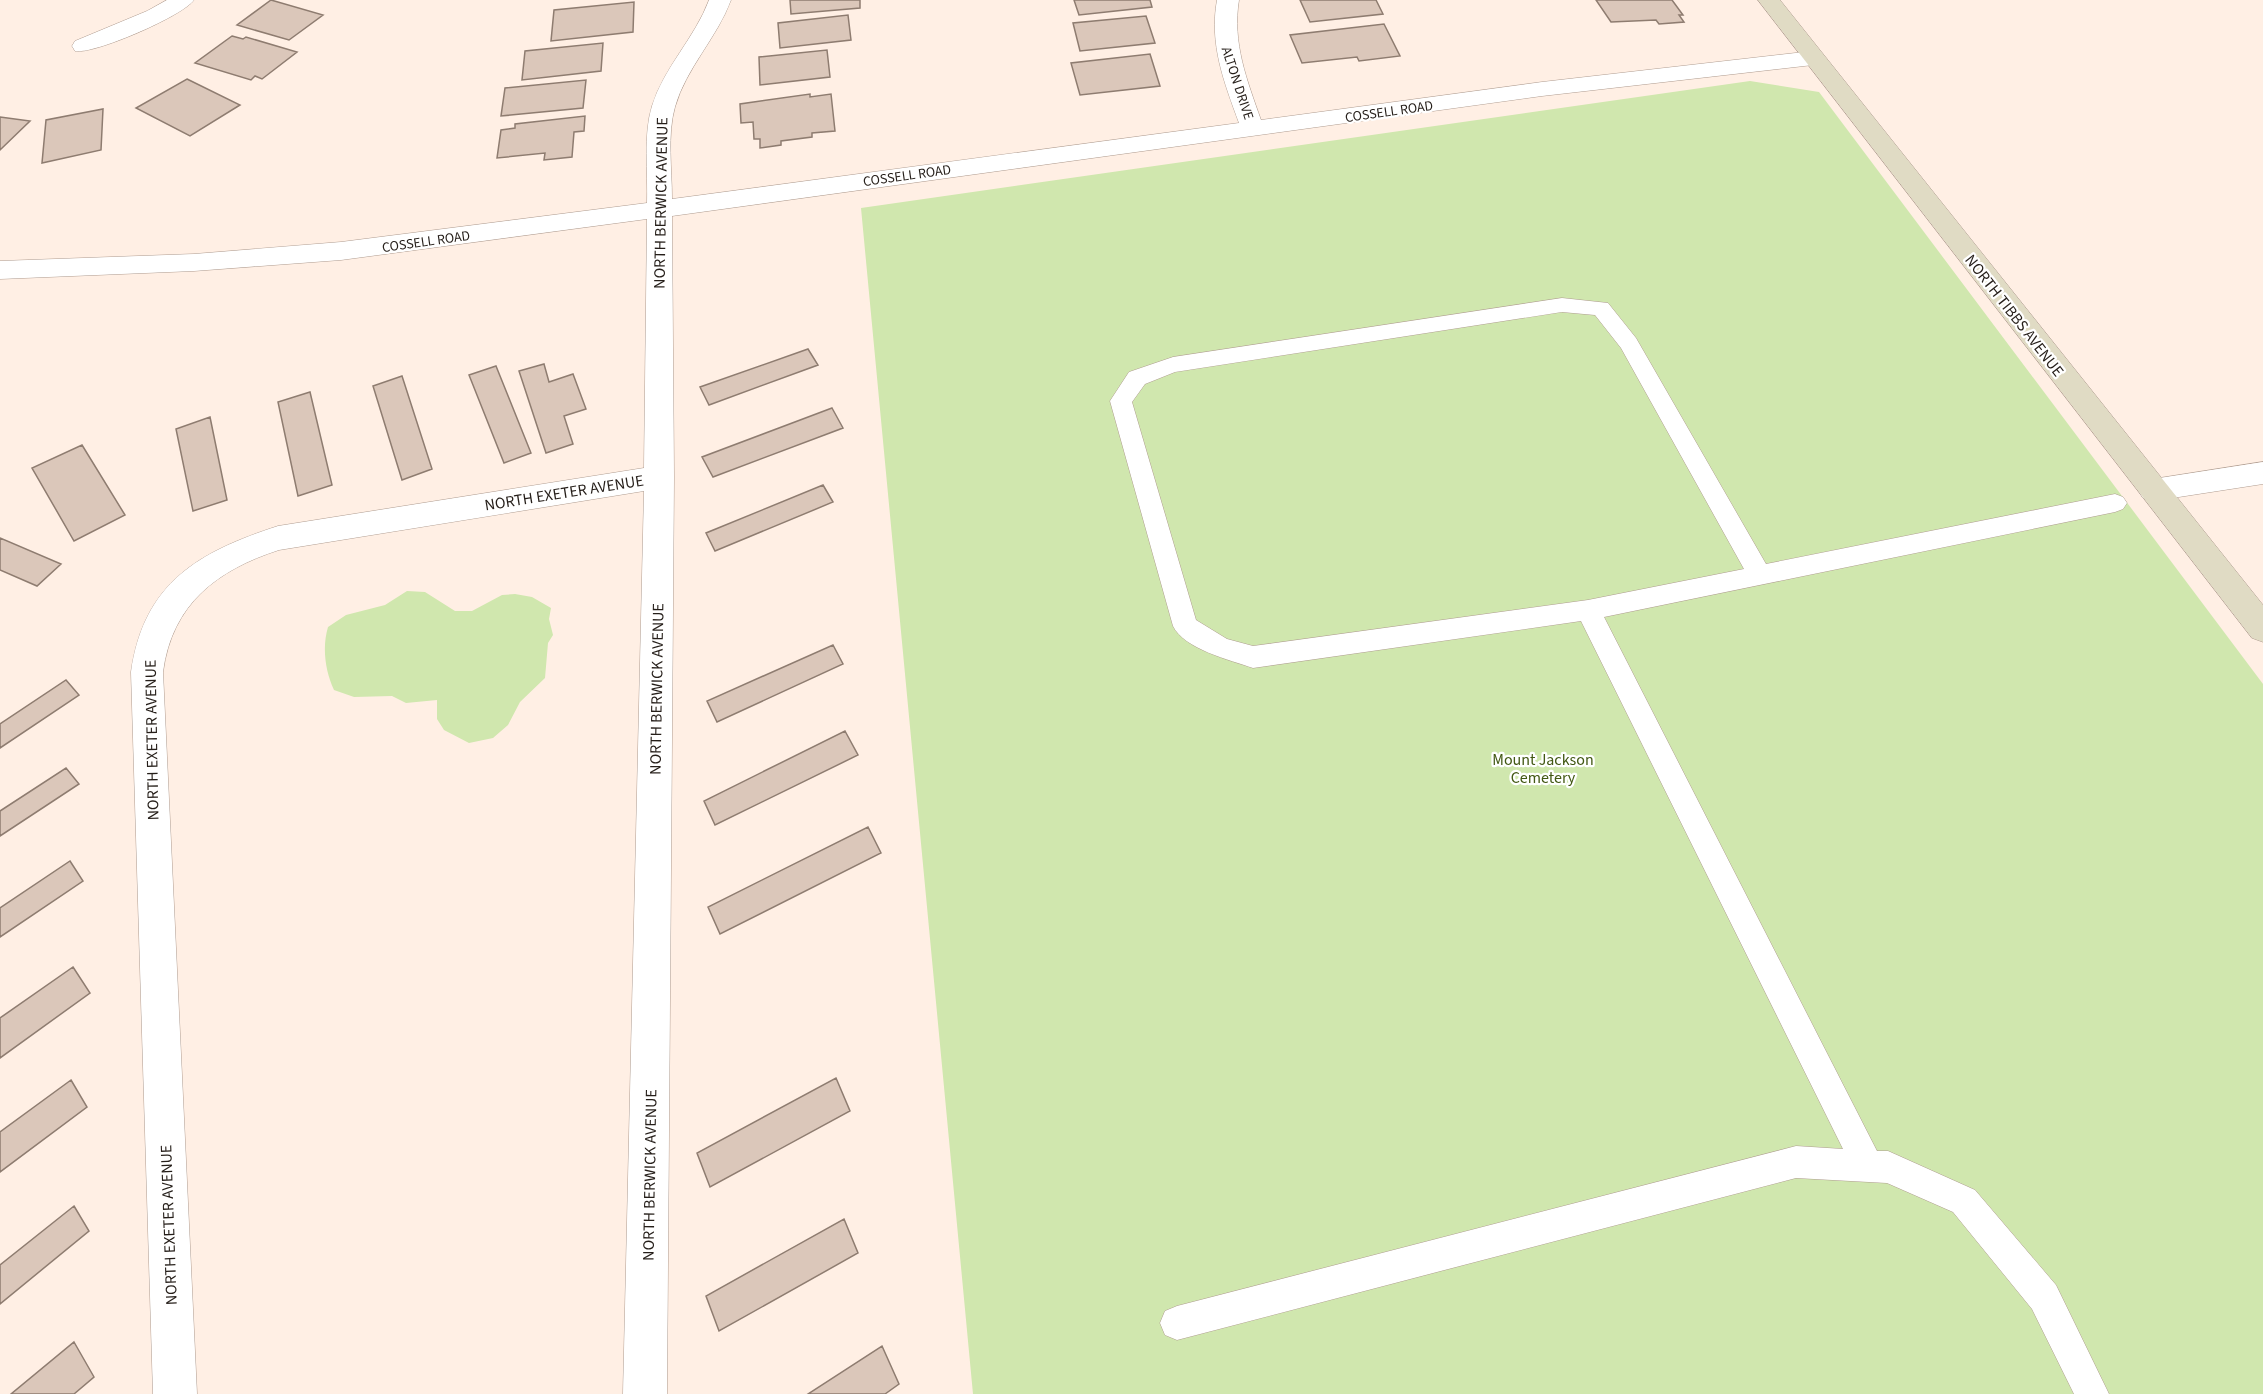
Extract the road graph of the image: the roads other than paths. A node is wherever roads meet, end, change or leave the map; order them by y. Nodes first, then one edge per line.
1 (183, 0) edge
2 (720, 0) edge
3 (1228, 0) edge
4 (1769, 0) edge
5 (82, 46) dead end
6 (1813, 57) junction
7 (1253, 130) junction
8 (659, 208) junction
9 (0, 270) edge
10 (2263, 473) edge
11 (659, 477) junction
12 (2153, 490) junction
13 (2115, 502) dead end
14 (1759, 574) junction
15 (1588, 610) junction
16 (2263, 629) edge
17 (1868, 1166) junction
18 (1177, 1323) dead end
19 (175, 1394) edge
20 (645, 1394) edge
21 (2092, 1394) edge

1 - 5 street
2 - 8 street, NORTH BERWICK AVENUE
3 - 7 street, ALTON DRIVE
4 - 6 street, NORTH TIBBS AVENUE
6 - 7 street, COSSELL ROAD
6 - 12 street, NORTH TIBBS AVENUE
7 - 8 street, COSSELL ROAD
8 - 9 street, COSSELL ROAD
8 - 11 street, NORTH BERWICK AVENUE
10 - 12 street
11 - 19 street, NORTH EXETER AVENUE
11 - 20 street, NORTH BERWICK AVENUE
12 - 16 street, NORTH TIBBS AVENUE
13 - 14 lane
14 - 15 lane
14 - 15 lane
15 - 17 lane
17 - 18 lane
17 - 21 lane

